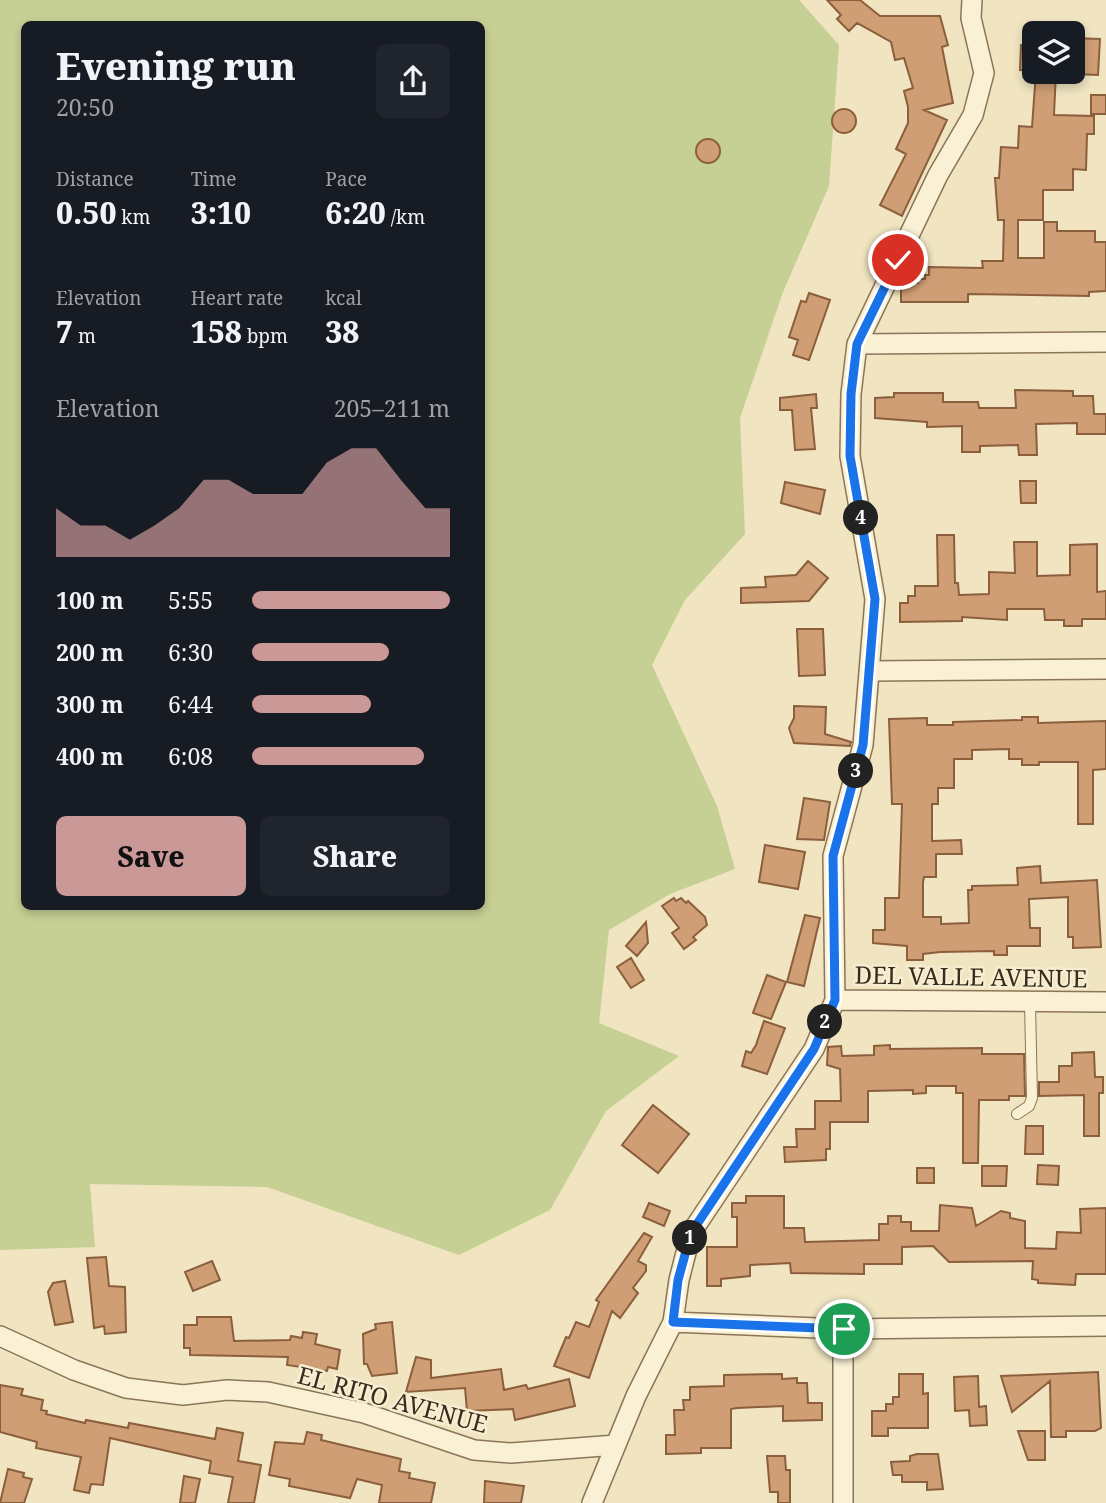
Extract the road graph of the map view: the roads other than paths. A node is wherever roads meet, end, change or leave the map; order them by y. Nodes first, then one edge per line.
1 (972, 0) edge
2 (1106, 342) edge
3 (857, 344) junction
4 (1106, 669) edge
5 (869, 671) junction
6 (835, 1000) junction
7 (1030, 1002) junction
8 (1106, 1002) edge
9 (1017, 1114) dead end
10 (673, 1322) junction
11 (1106, 1326) edge
12 (844, 1329) junction
13 (0, 1336) edge
14 (616, 1445) junction
15 (592, 1503) edge
16 (843, 1503) edge

1 - 3 street
2 - 3 street
3 - 5 street
4 - 5 street
5 - 6 street
6 - 7 street, DEL VALLE AVENUE
6 - 10 street
7 - 8 street, DEL VALLE AVENUE
7 - 9 lane
10 - 12 street
10 - 14 street
11 - 12 street
12 - 16 street
13 - 14 street, EL RITO AVENUE
14 - 15 street

